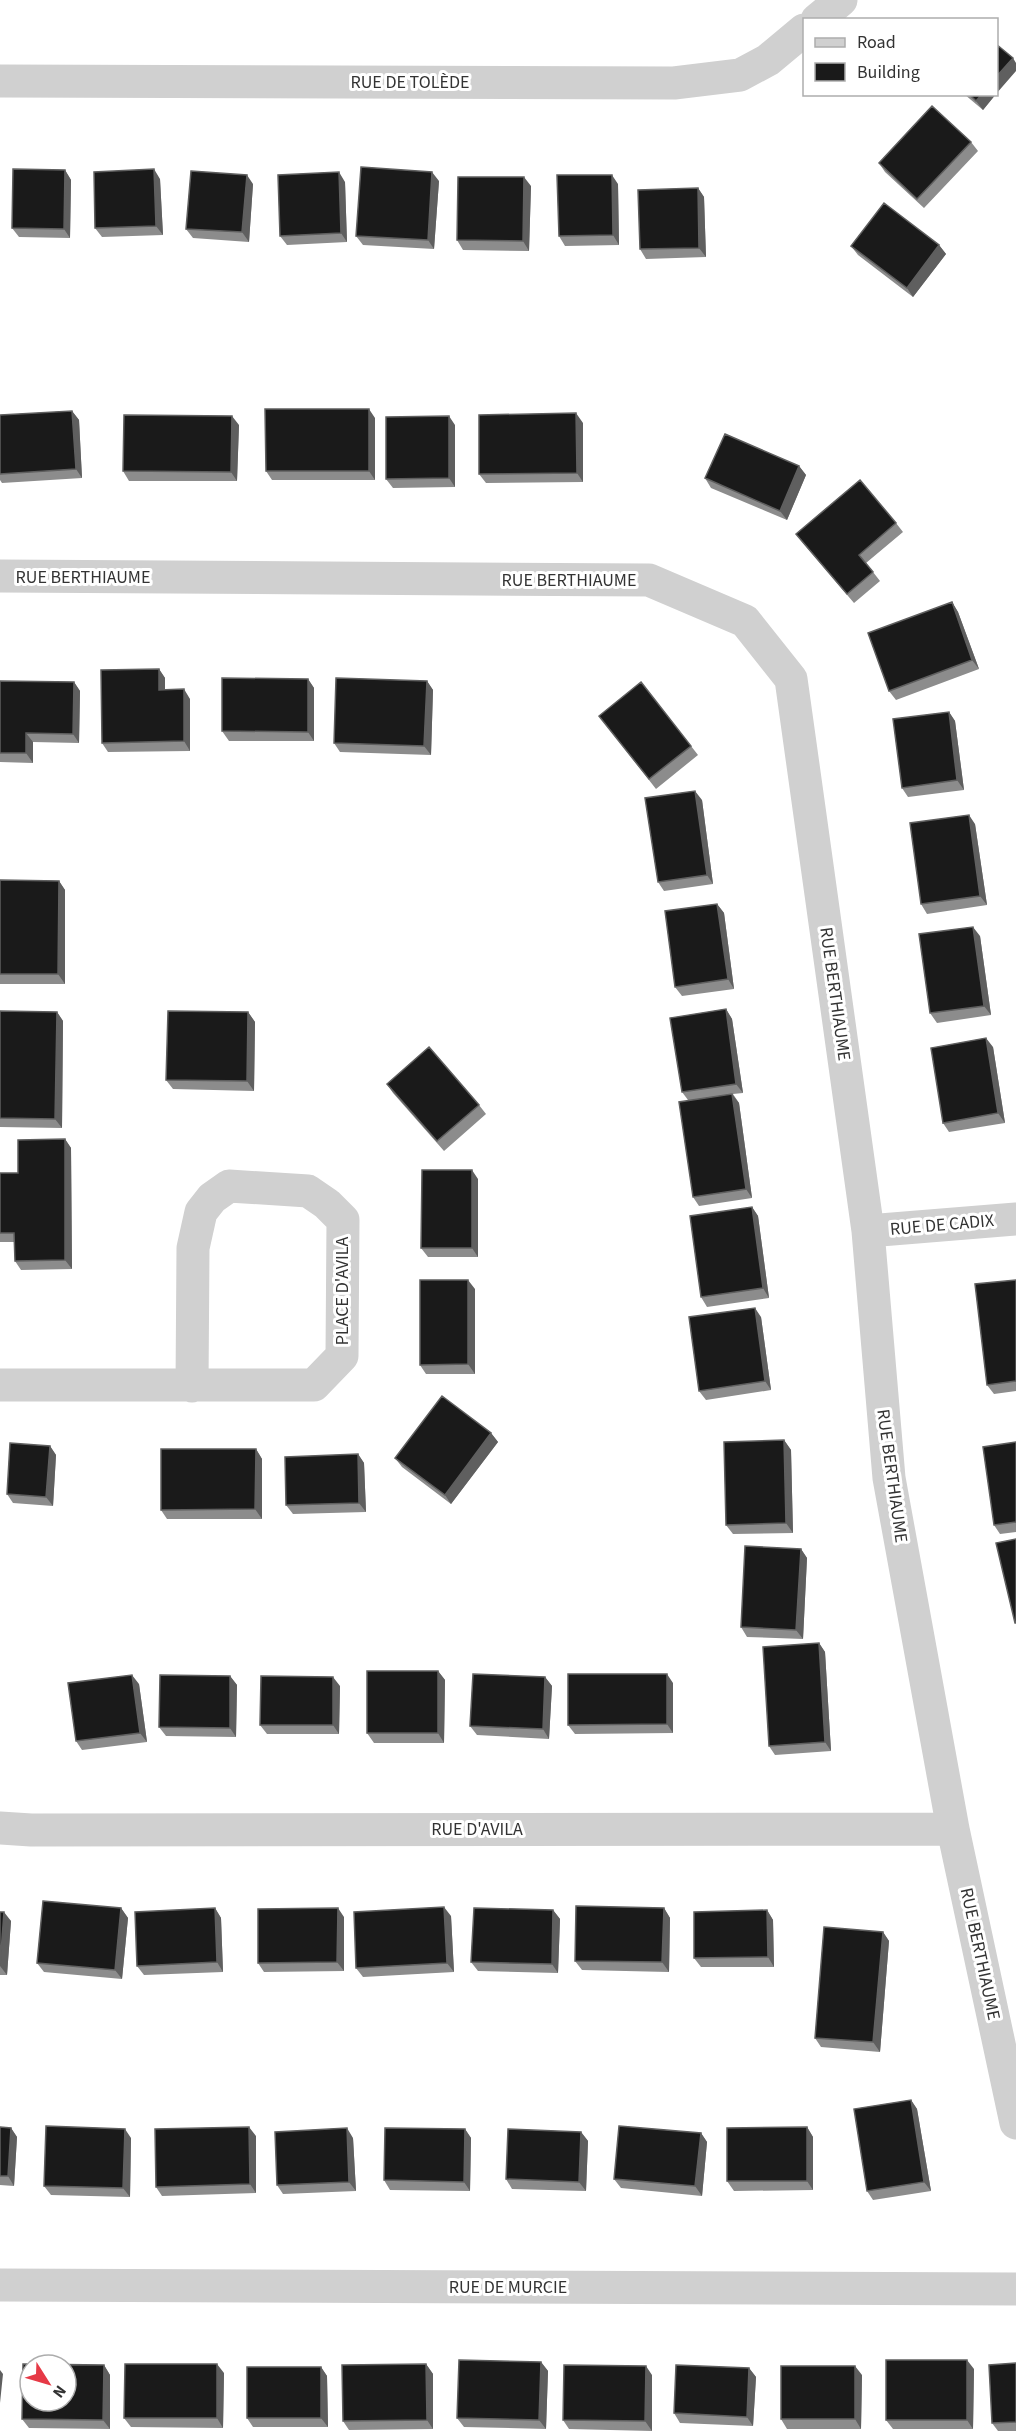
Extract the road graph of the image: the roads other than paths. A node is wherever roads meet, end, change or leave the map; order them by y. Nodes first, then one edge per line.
1 (841, 0) edge
2 (819, 18) edge
3 (803, 31) edge
4 (0, 81) edge
5 (0, 576) edge
6 (1016, 1218) edge
7 (868, 1231) junction
8 (0, 1385) edge
9 (192, 1386) junction
10 (0, 1828) edge
11 (953, 1829) junction
12 (1016, 2123) edge
13 (0, 2285) edge
14 (1016, 2289) edge

1 - 2 street
3 - 4 street, RUE DE TOLÈDE
5 - 7 street, RUE BERTHIAUME
6 - 7 street, RUE DE CADIX
7 - 11 street, RUE BERTHIAUME
8 - 9 street, PLACE D'AVILA
9 - 9 street, PLACE D'AVILA
10 - 11 street, RUE D'AVILA
11 - 12 street, RUE BERTHIAUME
13 - 14 street, RUE DE MURCIE

